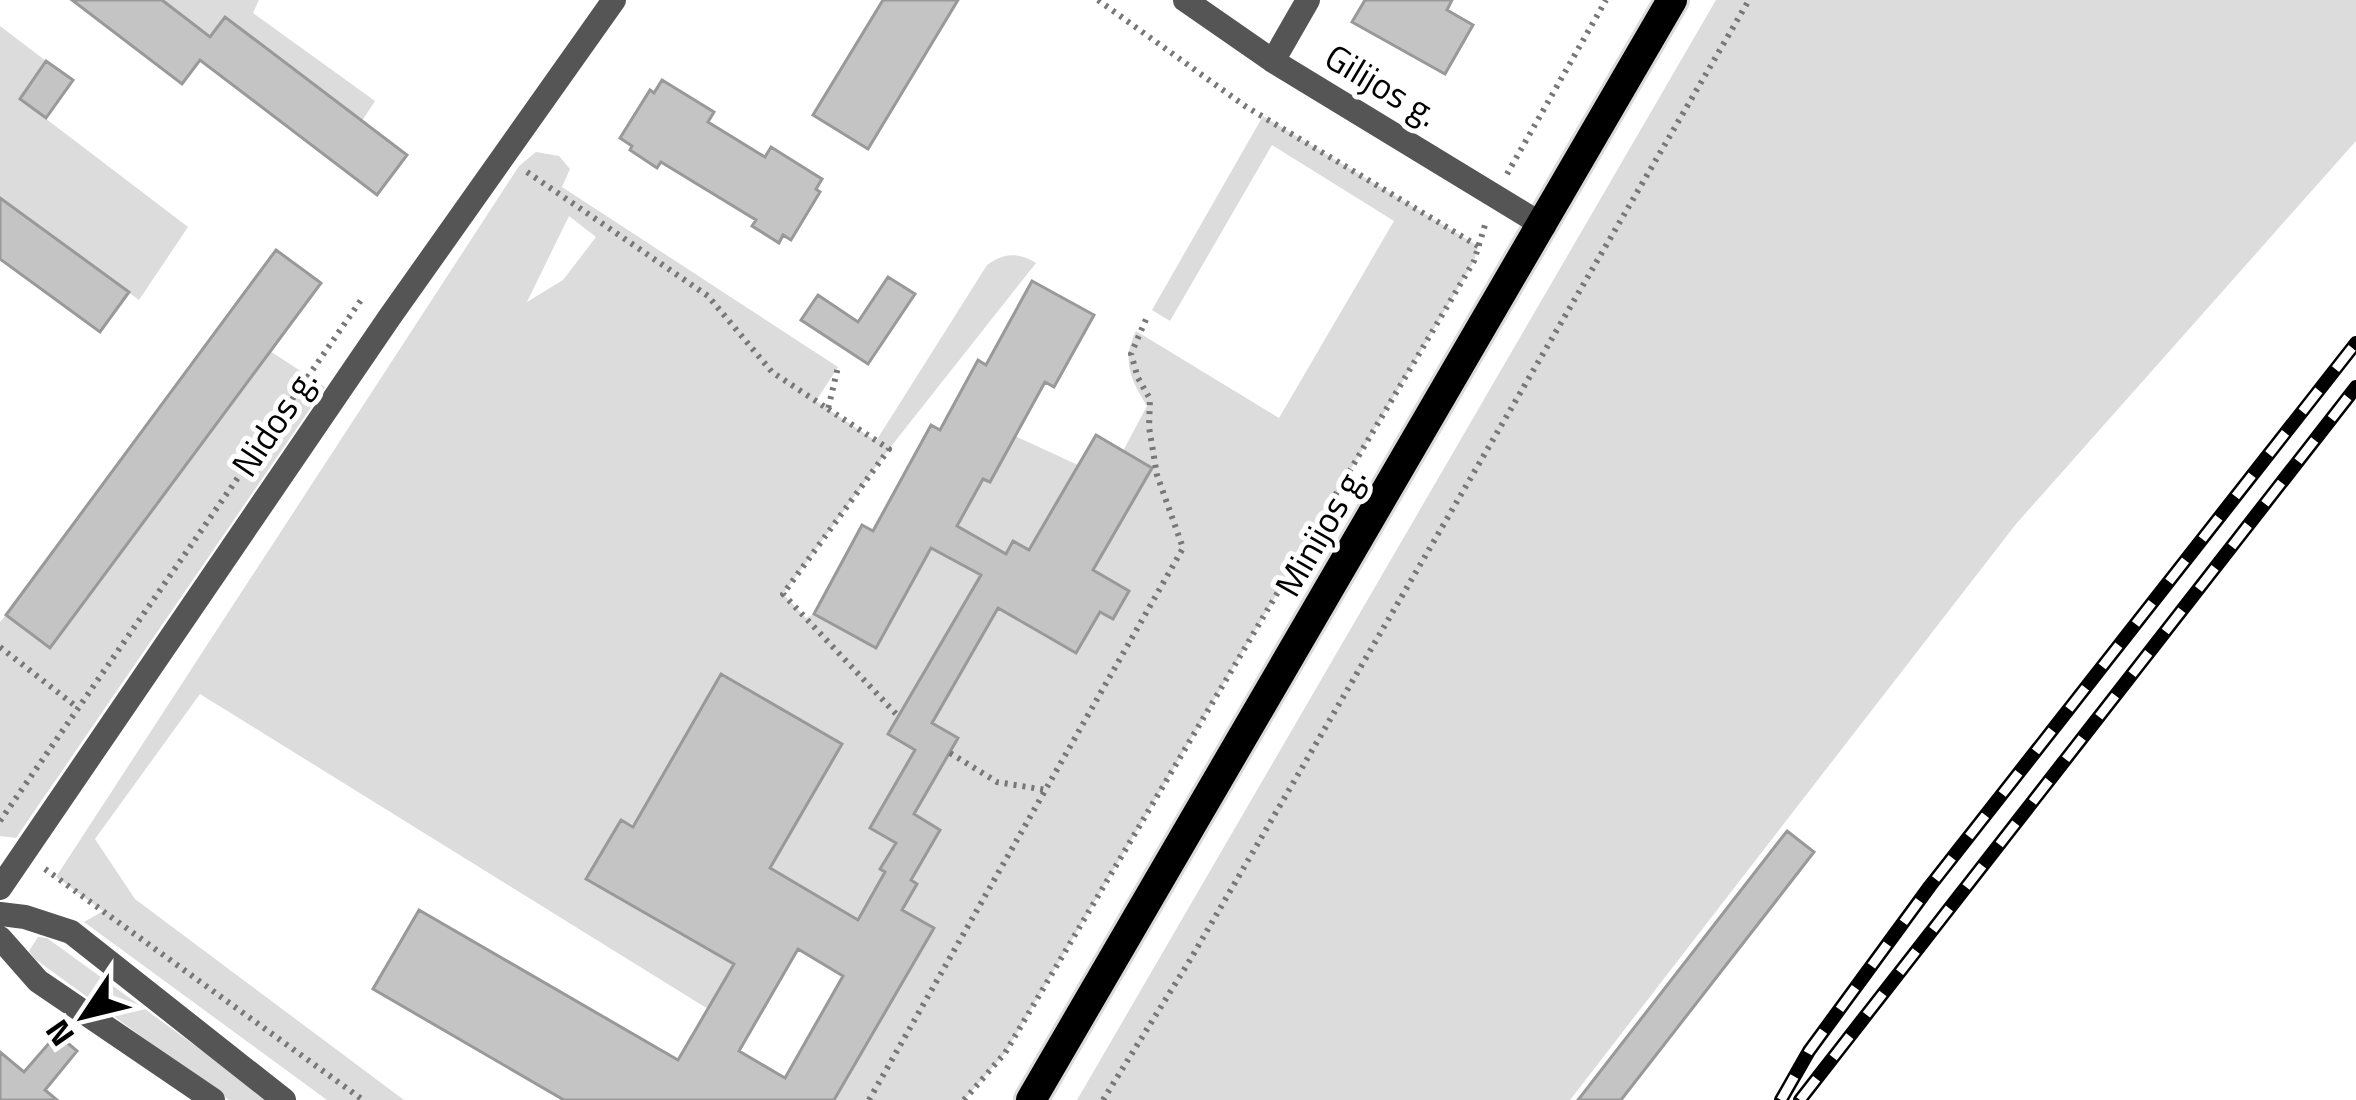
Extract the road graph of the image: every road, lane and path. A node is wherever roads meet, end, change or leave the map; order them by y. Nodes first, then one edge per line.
1 (614, 0) edge
2 (1099, 0) edge
3 (1186, 0) edge
4 (1308, 0) edge
5 (1606, 0) edge
6 (1672, 0) edge
7 (1749, 0) edge
8 (1274, 62) junction
9 (504, 156) junction
10 (1494, 196) junction
11 (1544, 226) junction
12 (1478, 246) junction
13 (362, 300) dead end
14 (1147, 316) dead end
15 (838, 367) dead end
16 (829, 409) junction
17 (0, 647) edge
18 (78, 708) junction
19 (898, 717) dead end
20 (950, 753) dead end
21 (1048, 790) junction
22 (0, 820) edge
23 (24, 854) junction
24 (0, 888) edge
25 (0, 914) edge
26 (0, 938) edge
27 (213, 1100) edge
28 (284, 1100) edge
29 (362, 1100) edge
30 (869, 1100) edge
31 (964, 1100) edge
32 (1031, 1100) edge
33 (1103, 1100) edge

1 - 9 street, Nidos g.
2 - 12 path
3 - 8 street, Gilijos g.
4 - 8 street
5 - 10 path
6 - 11 main road, Minijos g.
7 - 33 path
8 - 10 street, Gilijos g.
9 - 16 path
9 - 23 street, Nidos g.
10 - 11 street, Gilijos g.
10 - 12 path
11 - 32 main road, Minijos g.
12 - 31 path
13 - 18 path
14 - 21 path
15 - 16 path
16 - 19 path
17 - 18 path
18 - 22 path
20 - 21 path
21 - 30 path
23 - 24 street, Nidos g.
23 - 29 path
25 - 28 street
26 - 27 street

